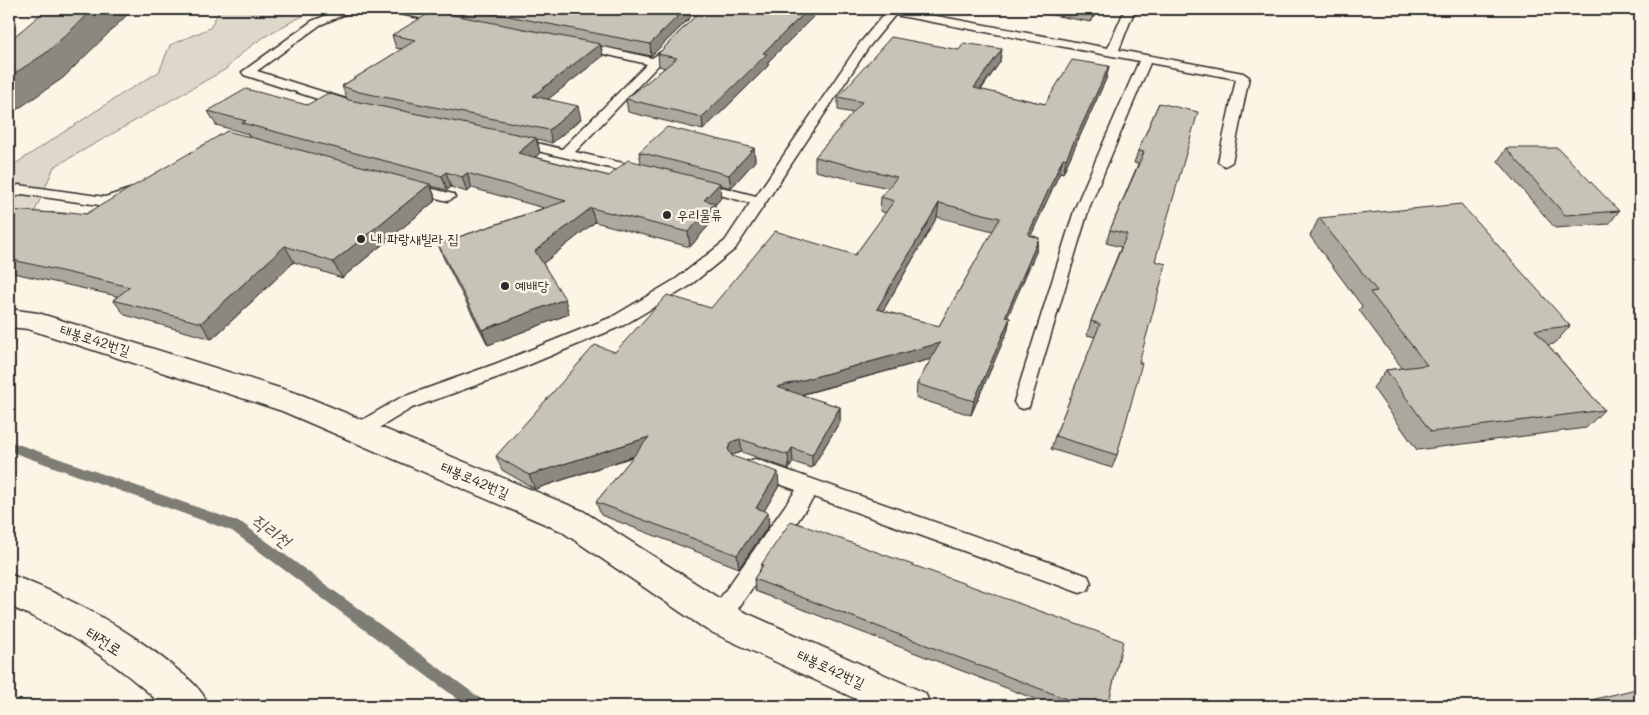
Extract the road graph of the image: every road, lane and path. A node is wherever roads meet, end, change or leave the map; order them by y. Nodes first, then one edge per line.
1 (351, 9) edge
2 (389, 9) edge
3 (890, 9) edge
4 (1130, 9) edge
5 (457, 22) edge
6 (563, 42) edge
7 (668, 49) edge
8 (1112, 52) junction
9 (1146, 58) junction
10 (655, 62) junction
11 (362, 109) edge
12 (498, 138) edge
13 (567, 152) junction
14 (1224, 162) dead end
15 (653, 174) edge
16 (682, 181) edge
17 (146, 184) edge
18 (400, 184) edge
19 (9, 196) edge
20 (448, 197) dead end
21 (758, 201) junction
22 (9, 318) edge
23 (1022, 402) dead end
24 (357, 432) junction
25 (741, 462) edge
26 (810, 487) junction
27 (1080, 583) dead end
28 (9, 590) edge
29 (719, 618) junction
30 (190, 706) edge
31 (912, 706) edge

1 - 11 lane
2 - 5 lane
3 - 8 lane
3 - 21 lane
4 - 8 lane
6 - 10 lane
7 - 10 lane
8 - 9 lane
9 - 14 lane
9 - 23 lane
10 - 13 lane
12 - 13 lane
13 - 15 lane
16 - 21 lane
17 - 19 lane
18 - 20 lane
21 - 24 lane
22 - 24 street, 태봉로42번길
24 - 29 street, 태봉로42번길
25 - 26 lane
26 - 27 lane
26 - 29 lane
28 - 30 street, 태전로
29 - 31 street, 태봉로42번길

